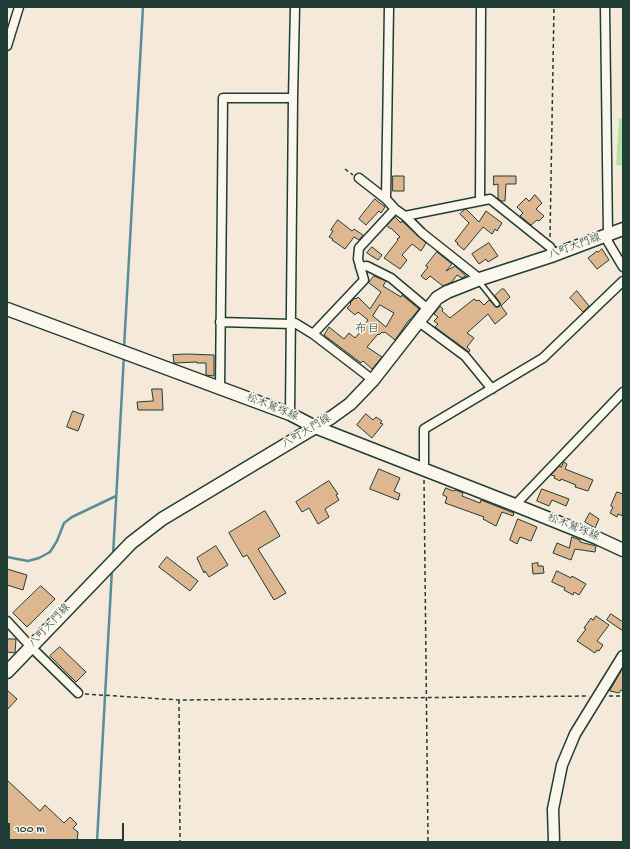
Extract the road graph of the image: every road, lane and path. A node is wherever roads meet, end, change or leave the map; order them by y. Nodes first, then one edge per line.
1 (19, 7) edge
2 (295, 7) edge
3 (389, 7) edge
4 (481, 7) edge
5 (554, 7) edge
6 (605, 7) edge
7 (7, 46) edge
8 (293, 98) junction
9 (359, 178) dead end
10 (386, 199) junction
11 (480, 201) junction
12 (395, 209) junction
13 (405, 216) junction
14 (623, 229) edge
15 (608, 234) junction
16 (552, 251) junction
17 (360, 267) junction
18 (623, 267) edge
19 (478, 280) junction
20 (623, 282) edge
21 (497, 304) dead end
22 (7, 309) edge
23 (428, 310) junction
24 (220, 322) junction
25 (419, 322) junction
26 (291, 323) junction
27 (313, 334) junction
28 (373, 380) junction
29 (220, 388) junction
30 (492, 389) junction
31 (623, 392) edge
32 (290, 414) junction
33 (315, 427) junction
34 (424, 470) junction
35 (515, 505) junction
36 (623, 550) edge
37 (7, 621) edge
38 (31, 647) junction
39 (623, 656) edge
40 (7, 672) edge
41 (78, 693) joint
42 (599, 696) junction
43 (623, 696) edge
44 (426, 697) junction
45 (179, 700) junction
46 (180, 842) edge
47 (428, 842) edge
48 (554, 842) edge

1 - 7 street
2 - 8 street
3 - 10 street
4 - 11 street
5 - 16 path
6 - 15 street
8 - 24 street
8 - 26 street
9 - 10 street
10 - 12 street
11 - 13 street
11 - 16 street
12 - 13 street
12 - 17 street
13 - 19 street
14 - 15 main road, 八町大門線
15 - 16 main road, 八町大門線
15 - 18 street
16 - 19 main road, 八町大門線
17 - 23 street
17 - 27 street
19 - 21 lane
19 - 23 main road, 八町大門線
20 - 30 street
22 - 29 main road, 松木鷲塚線
23 - 25 main road, 八町大門線
24 - 26 street
24 - 29 street
25 - 28 main road, 八町大門線
25 - 30 street
26 - 27 street
26 - 32 street
27 - 28 street
28 - 33 main road, 八町大門線
29 - 32 main road, 松木鷲塚線
30 - 34 street
31 - 35 street
32 - 33 main road, 松木鷲塚線
33 - 34 main road, 松木鷲塚線
33 - 38 main road, 八町大門線
34 - 35 main road, 松木鷲塚線
34 - 44 path
35 - 36 main road, 松木鷲塚線
37 - 38 street
38 - 40 main road, 八町大門線
38 - 41 street
39 - 42 street
41 - 45 path
42 - 43 path
42 - 44 path
42 - 48 street
44 - 45 path
44 - 47 path
45 - 46 path

